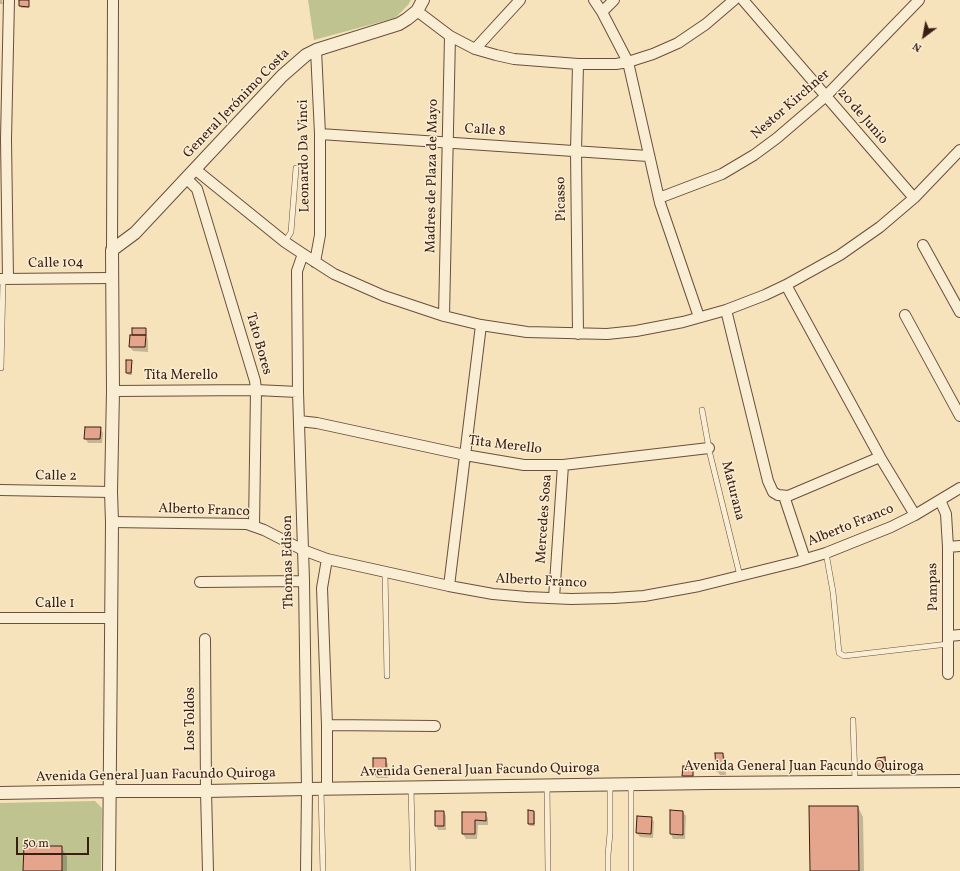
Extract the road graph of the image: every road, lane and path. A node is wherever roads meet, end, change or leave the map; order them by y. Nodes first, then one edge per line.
1 (9, 0) edge
2 (113, 0) edge
3 (423, 0) edge
4 (520, 0) edge
5 (594, 0) edge
6 (614, 0) edge
7 (734, 0) edge
8 (743, 0) edge
9 (919, 0) edge
10 (417, 10) junction
11 (602, 12) junction
12 (450, 36) junction
13 (4, 45) edge
14 (475, 49) junction
15 (316, 50) junction
16 (628, 62) junction
17 (578, 64) junction
18 (826, 96) junction
19 (320, 134) junction
20 (3, 139) edge
21 (447, 142) junction
22 (960, 150) edge
23 (576, 151) junction
24 (648, 156) junction
25 (296, 168) dead end
26 (196, 170) junction
27 (187, 179) junction
28 (659, 198) junction
29 (914, 198) junction
30 (4, 231) edge
31 (285, 242) junction
32 (923, 244) dead end
33 (112, 250) junction
34 (303, 254) junction
35 (315, 262) junction
36 (112, 278) junction
37 (4, 279) edge
38 (786, 285) junction
39 (726, 310) junction
40 (960, 312) edge
41 (904, 315) dead end
42 (444, 316) junction
43 (699, 318) junction
44 (481, 325) junction
45 (578, 334) junction
46 (1, 368) edge
47 (256, 390) junction
48 (113, 391) junction
49 (298, 392) junction
50 (702, 410) dead end
51 (960, 416) edge
52 (299, 420) junction
53 (709, 448) junction
54 (465, 455) junction
55 (880, 457) junction
56 (563, 465) junction
57 (960, 488) edge
58 (0, 490) edge
59 (111, 492) junction
60 (784, 496) junction
61 (940, 500) junction
62 (915, 515) junction
63 (112, 522) junction
64 (254, 526) junction
65 (960, 546) edge
66 (948, 547) junction
67 (303, 550) junction
68 (826, 553) junction
69 (327, 559) junction
70 (805, 559) junction
71 (385, 572) junction
72 (740, 576) junction
73 (304, 581) junction
74 (200, 582) dead end
75 (449, 586) junction
76 (554, 598) junction
77 (0, 618) edge
78 (111, 618) junction
79 (960, 635) edge
80 (204, 639) dead end
81 (949, 640) junction
82 (948, 674) dead end
83 (387, 676) dead end
84 (853, 720) dead end
85 (327, 725) junction
86 (435, 726) dead end
87 (960, 781) edge
88 (855, 782) junction
89 (610, 784) junction
90 (631, 784) junction
91 (547, 786) junction
92 (411, 787) junction
93 (307, 789) junction
94 (324, 789) junction
95 (109, 791) junction
96 (206, 791) junction
97 (0, 793) edge
98 (109, 871) edge
99 (208, 871) edge
100 (306, 871) edge
101 (323, 871) edge
102 (413, 871) edge
103 (548, 871) edge
104 (608, 871) edge
105 (631, 871) edge

1 - 13 street
2 - 33 street
3 - 10 street, General Jerónimo Costa
4 - 14 street
5 - 11 street
6 - 11 street
7 - 16 street
8 - 18 street, 20 de Junio
9 - 18 street, Nestor Kirchner
10 - 12 street
10 - 15 street, General Jerónimo Costa
11 - 16 street
12 - 14 street
12 - 21 street, Madres de Plaza de Mayo
13 - 20 street
14 - 17 street
15 - 19 street, Leonardo Da Vinci
15 - 26 street, General Jerónimo Costa
16 - 17 street
16 - 24 street
17 - 23 street, Picasso
18 - 28 street, Nestor Kirchner
18 - 29 street, 20 de Junio
19 - 21 street, Calle 8
19 - 35 street, Leonardo Da Vinci
20 - 30 street
21 - 23 street, Calle 8
21 - 42 street, Madres de Plaza de Mayo
22 - 29 street
23 - 24 street, Calle 8
23 - 45 street, Picasso
24 - 28 street
25 - 31 lane
26 - 27 street, General Jerónimo Costa
26 - 31 street
27 - 33 street, General Jerónimo Costa
27 - 47 street, Tato Bores
28 - 43 street
29 - 38 street
30 - 37 street
31 - 34 street
32 - 40 street
33 - 36 street
34 - 35 street
34 - 49 street, Thomas Edison
35 - 42 street
36 - 37 street, Calle 104
36 - 48 street
37 - 46 lane
38 - 39 street
38 - 55 street
39 - 43 street
39 - 60 street
41 - 51 street
42 - 44 street
43 - 45 street
44 - 45 street
44 - 54 street
47 - 48 street, Tita Merello
47 - 49 street, Tita Merello
47 - 64 street, Tato Bores
48 - 59 street
49 - 52 street, Thomas Edison
50 - 53 lane, Maturana
52 - 54 street, Tita Merello
52 - 67 street, Thomas Edison
53 - 56 street, Tita Merello
53 - 72 lane, Maturana
54 - 56 street, Tita Merello
54 - 75 street
55 - 60 street
55 - 62 street
56 - 76 street, Mercedes Sosa
57 - 61 street, Alberto Franco
58 - 59 street, Calle 2
59 - 63 street
60 - 70 street
61 - 62 street, Alberto Franco
61 - 66 street, Pampas
62 - 68 street, Alberto Franco
63 - 64 street, Alberto Franco
63 - 78 street
64 - 67 street, Alberto Franco
65 - 66 street
66 - 81 street, Pampas
67 - 69 street, Alberto Franco
67 - 73 street, Thomas Edison
68 - 70 street, Alberto Franco
68 - 81 lane
69 - 71 street, Alberto Franco
69 - 85 street
70 - 72 street, Alberto Franco
71 - 75 street, Alberto Franco
71 - 83 lane
72 - 76 street, Alberto Franco
73 - 74 street
73 - 93 street, Thomas Edison
75 - 76 street, Alberto Franco
77 - 78 street, Calle 1
78 - 95 street
79 - 81 street
80 - 96 street, Los Toldos
81 - 82 street, Pampas
84 - 88 lane
85 - 86 street
85 - 94 street
87 - 88 street, Avenida General Juan Facundo Quiroga
88 - 90 street, Avenida General Juan Facundo Quiroga
89 - 90 street, Avenida General Juan Facundo Quiroga
89 - 91 street, Avenida General Juan Facundo Quiroga
89 - 104 lane
90 - 105 lane
91 - 92 street, Avenida General Juan Facundo Quiroga
91 - 103 lane
92 - 94 street, Avenida General Juan Facundo Quiroga
92 - 102 lane
93 - 94 street, Avenida General Juan Facundo Quiroga
93 - 96 street, Avenida General Juan Facundo Quiroga
93 - 100 street, Thomas Edison
94 - 101 lane
95 - 96 street, Avenida General Juan Facundo Quiroga
95 - 97 street, Avenida General Juan Facundo Quiroga
95 - 98 street
96 - 99 street, Los Toldos

